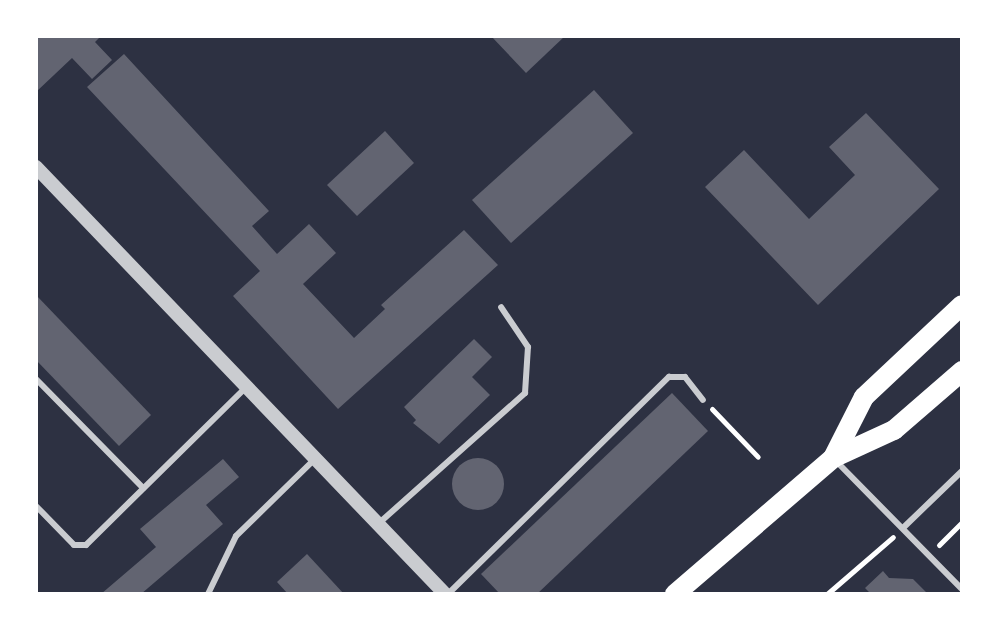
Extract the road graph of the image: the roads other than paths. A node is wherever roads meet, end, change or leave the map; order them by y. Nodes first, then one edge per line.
1 (36, 167) edge
2 (962, 305) edge
3 (501, 307) dead end
4 (962, 371) edge
5 (36, 379) edge
6 (246, 387) junction
7 (703, 400) road end
8 (833, 458) junction
9 (315, 459) junction
10 (962, 471) edge
11 (143, 488) junction
12 (36, 506) edge
13 (378, 524) junction
14 (904, 527) junction
15 (962, 589) edge
16 (208, 594) edge
17 (446, 594) edge
18 (675, 594) edge

1 - 6 street
2 - 8 main road
3 - 13 lane
4 - 8 main road
5 - 11 lane
6 - 9 street
6 - 11 lane
7 - 17 lane
8 - 14 lane
8 - 18 main road
9 - 13 street
9 - 16 lane
10 - 14 lane
11 - 12 lane
13 - 17 street
14 - 15 lane

